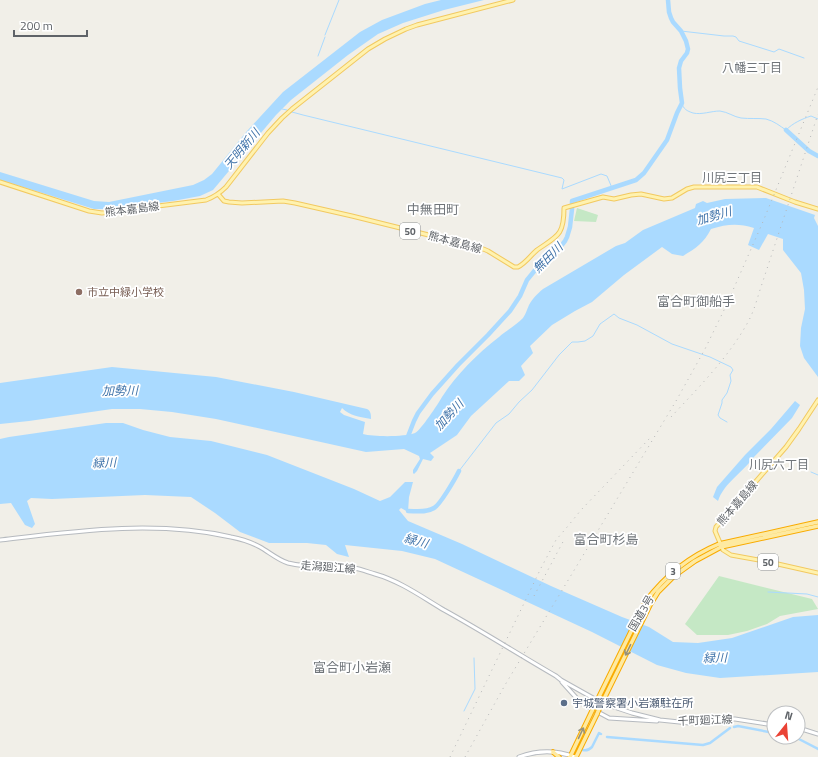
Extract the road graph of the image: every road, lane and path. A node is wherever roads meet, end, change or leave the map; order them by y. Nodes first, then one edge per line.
1 (513, 0) edge
2 (0, 182) edge
3 (218, 194) junction
4 (818, 209) edge
5 (818, 400) edge
6 (818, 522) edge
7 (818, 526) edge
8 (0, 540) edge
9 (720, 545) junction
10 (818, 573) edge
11 (561, 680) junction
12 (597, 699) junction
13 (602, 702) junction
14 (610, 718) joint
15 (660, 720) junction
16 (766, 724) edge
17 (806, 730) edge
18 (818, 734) edge
19 (553, 752) junction
20 (531, 754) junction
21 (519, 757) edge
22 (528, 757) edge
23 (559, 757) edge
24 (573, 757) edge

1 - 3 main road, 熊本嘉島線
2 - 3 main road, 熊本嘉島線
3 - 4 main road, 熊本嘉島線 / 50
5 - 9 main road, 熊本嘉島線
6 - 9 highway, 国道3号 / 3
7 - 9 highway, 国道3号 / 3
8 - 11 main road, 走潟廻江線
9 - 10 main road, 50
9 - 12 highway, 国道3号 / 3
9 -> 13 highway, 国道3号 / 3
11 - 12 main road, 走潟廻江線
11 - 14 main road, 走潟廻江線
12 - 13 main road, 走潟廻江線
24 -> 12 highway, 国道3号 / 3, bridge
13 - 15 main road, 千町廻江線
13 - 24 highway, 国道3号 / 3, bridge
14 - 15 main road, 千町廻江線
15 - 16 main road, 千町廻江線
17 - 18 main road
19 - 20 main road
19 - 23 highway
19 - 24 main road
20 - 21 main road
20 - 22 main road

